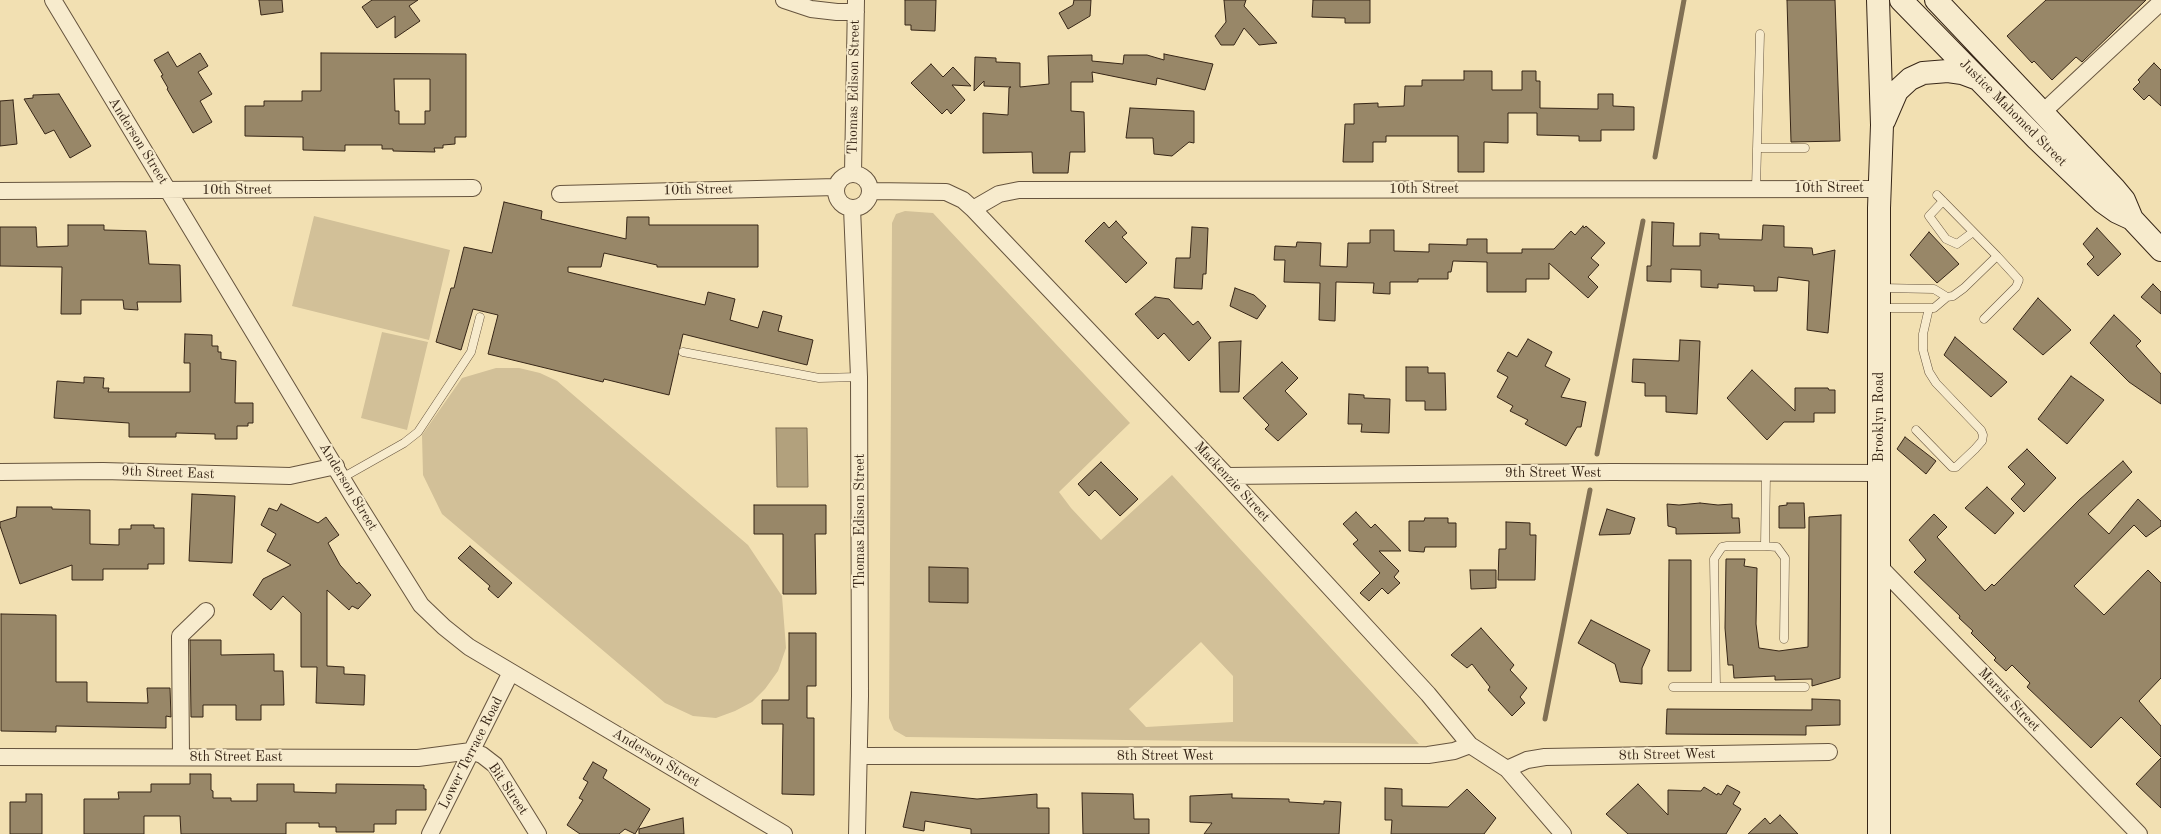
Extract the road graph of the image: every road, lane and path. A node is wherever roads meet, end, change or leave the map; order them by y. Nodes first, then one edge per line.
1 (53, 0) edge
2 (784, 0) edge
3 (1878, 0) edge
4 (1901, 0) edge
5 (1936, 0) edge
6 (2161, 2) edge
7 (856, 6) edge
8 (1760, 34) dead end
9 (1979, 79) junction
10 (2044, 112) junction
11 (1882, 126) junction
12 (1757, 148) junction
13 (1805, 148) dead end
14 (853, 173) junction
15 (836, 187) junction
16 (473, 188) dead end
17 (1756, 188) junction
18 (1880, 188) junction
19 (0, 191) edge
20 (170, 191) junction
21 (871, 191) junction
22 (560, 194) dead end
23 (852, 208) junction
24 (974, 209) junction
25 (2132, 218) junction
26 (1973, 232) junction
27 (2161, 250) edge
28 (1997, 256) junction
29 (1947, 296) junction
30 (1879, 298) junction
31 (1929, 308) junction
32 (480, 317) dead end
33 (1984, 319) dead end
34 (683, 352) dead end
35 (859, 377) junction
36 (1916, 430) dead end
37 (0, 472) edge
38 (339, 472) junction
39 (1766, 473) junction
40 (1879, 473) junction
41 (1227, 476) junction
42 (1765, 546) junction
43 (1879, 566) junction
44 (206, 611) dead end
45 (1784, 640) dead end
46 (511, 672) junction
47 (1673, 687) dead end
48 (1716, 687) junction
49 (1805, 687) dead end
50 (1470, 745) junction
51 (471, 752) junction
52 (1829, 752) dead end
53 (860, 756) junction
54 (0, 757) edge
55 (181, 757) junction
56 (1507, 769) junction
57 (430, 834) edge
58 (538, 834) edge
59 (784, 834) edge
60 (857, 834) edge
61 (1563, 834) edge
62 (1879, 834) edge
63 (2139, 834) edge

1 - 20 street, Anderson Street
2 - 7 street
3 - 11 main road, Brooklyn Road
4 - 9 main road, Justice Mahomed Street
5 - 10 main road, Justice Mahomed Street
6 - 10 street
7 - 14 street, Thomas Edison Street
8 - 12 lane
9 - 11 main road
9 - 25 main road, Justice Mahomed Street
10 - 25 main road, Justice Mahomed Street
11 - 18 main road, Brooklyn Road
12 - 13 lane
12 - 17 lane
14 - 15 street
14 - 21 street
15 - 22 street, 10th Street
15 - 23 street
16 - 20 street, 10th Street
17 - 18 street, 10th Street
17 - 24 street, 10th Street
18 - 30 main road, Brooklyn Road
19 - 20 street, 10th Street
20 - 38 street, Anderson Street
21 - 23 street
21 - 24 street, Mackenzie Street
23 - 35 street, Thomas Edison Street
24 - 41 street, Mackenzie Street
25 - 27 main road, Justice Mahomed Street
26 - 26 lane
26 - 28 lane
28 - 29 lane
28 - 33 lane
29 - 30 lane
29 - 31 lane
30 - 31 lane
30 - 40 main road, Brooklyn Road
31 - 36 lane
32 - 38 lane
34 - 35 lane
35 - 53 street, Thomas Edison Street
37 - 38 street, 9th Street East
38 - 46 street, Anderson Street
39 - 40 street, 9th Street West
39 - 41 street, 9th Street West
39 - 42 lane
40 - 43 main road, Brooklyn Road
41 - 50 street, Mackenzie Street
42 - 45 lane
42 - 48 lane
43 - 62 main road, Brooklyn Road
43 - 63 street, Marais Street
44 - 55 street
46 - 51 street, Lower Terrace Road
46 - 59 street, Anderson Street
47 - 48 lane
48 - 49 lane
50 - 53 street, 8th Street West
50 - 56 street, Mackenzie Street
51 - 55 street, 8th Street East
51 - 57 street, Lower Terrace Road
51 - 58 street, Bit Street
52 - 56 street, 8th Street West
53 - 60 street, Thomas Edison Street
54 - 55 street, 8th Street East
56 - 61 street, Mackenzie Street

